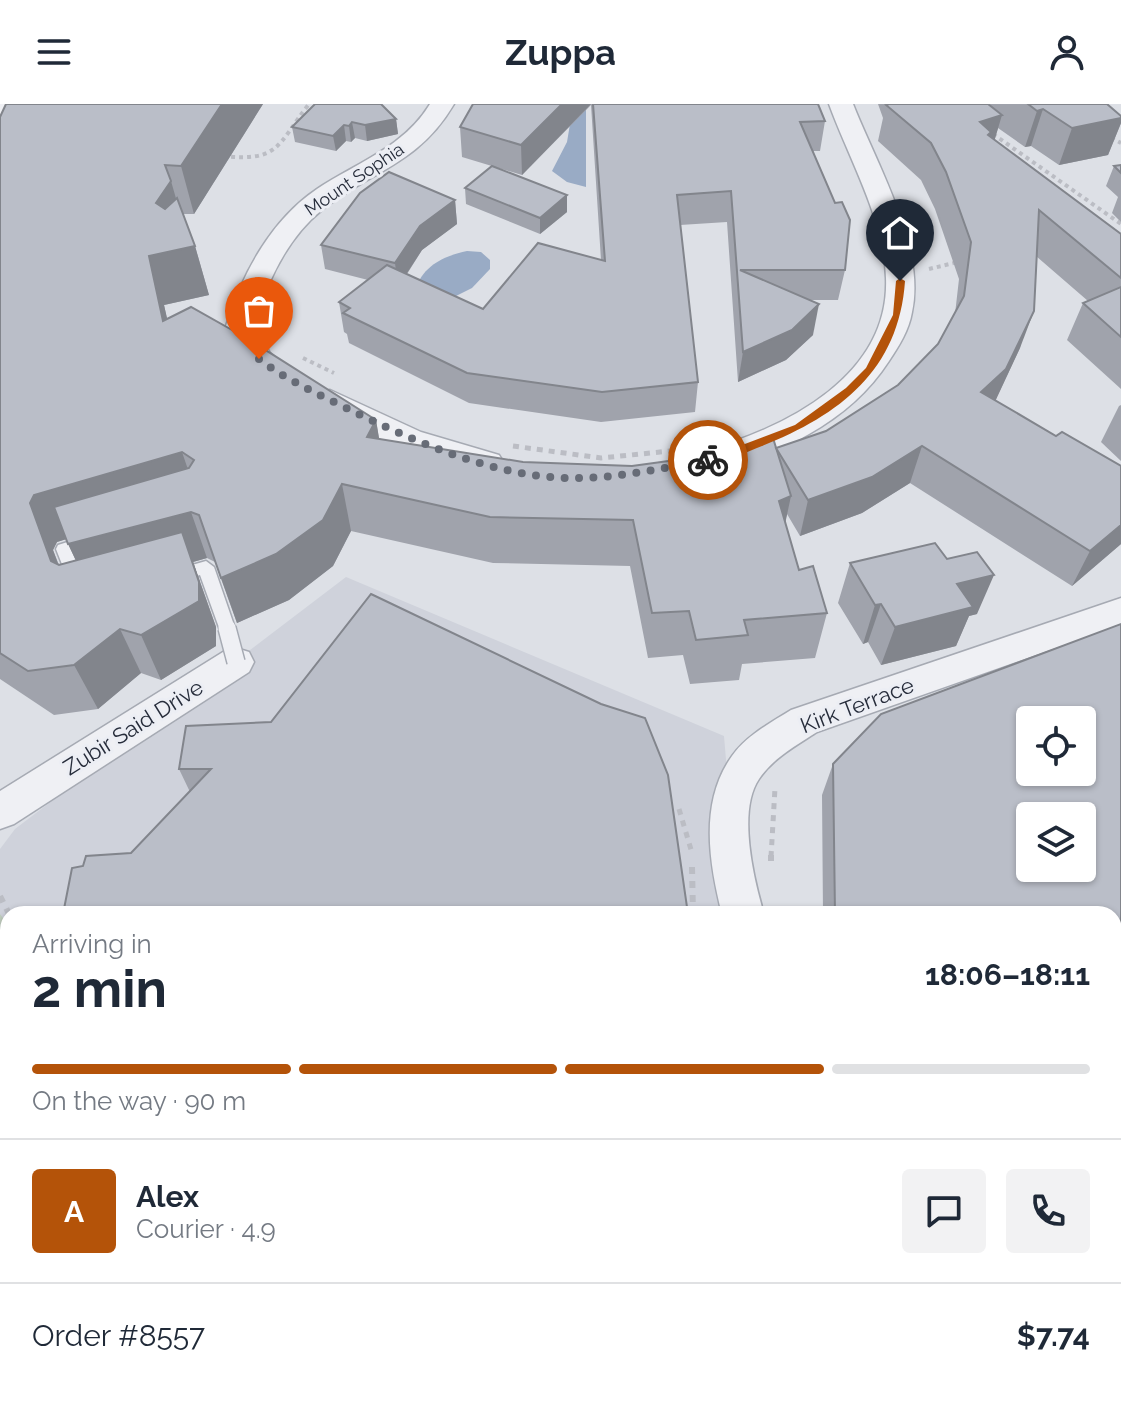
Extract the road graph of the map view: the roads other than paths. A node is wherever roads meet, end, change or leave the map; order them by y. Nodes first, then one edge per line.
1 (26, 104) edge
2 (442, 104) edge
3 (841, 104) edge
4 (3, 113) edge
5 (695, 455) edge
6 (521, 472) edge
7 (111, 535) edge
8 (160, 580) edge
9 (83, 602) edge
10 (1121, 611) edge
11 (231, 645) joint
12 (0, 812) edge
13 (741, 906) edge

1 - 4 street
2 - 6 street, Mount Sophia
3 - 5 street
7 - 9 lane
8 - 11 lane
10 - 13 street, Kirk Terrace
11 - 12 street, Zubir Said Drive

